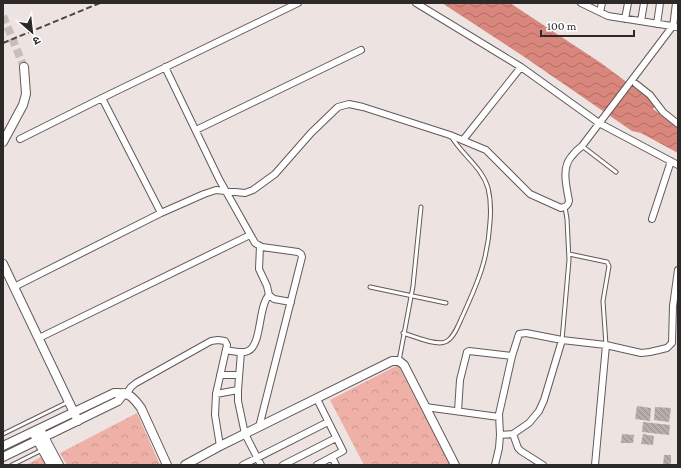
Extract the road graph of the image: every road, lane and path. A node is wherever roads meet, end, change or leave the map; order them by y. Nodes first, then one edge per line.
1 (298, 3) edge
2 (416, 3) edge
3 (580, 3) edge
4 (602, 3) edge
5 (628, 3) edge
6 (644, 3) edge
7 (660, 3) edge
8 (676, 3) edge
9 (600, 12) junction
10 (625, 19) junction
11 (641, 22) junction
12 (657, 24) junction
13 (674, 27) edge
14 (361, 50) dead end
15 (24, 67) tunnel mouth
16 (166, 67) junction
17 (522, 67) junction
18 (634, 81) junction
19 (102, 98) junction
20 (600, 122) junction
21 (677, 122) edge
22 (196, 130) junction
23 (450, 135) junction
24 (20, 139) dead end
25 (463, 140) junction
26 (3, 142) edge
27 (582, 146) junction
28 (671, 161) junction
29 (678, 165) edge
30 (616, 172) dead end
31 (227, 191) junction
32 (421, 207) dead end
33 (565, 208) junction
34 (161, 213) junction
35 (652, 219) dead end
36 (250, 235) junction
37 (260, 246) junction
38 (568, 254) junction
39 (3, 264) edge
40 (678, 270) edge
41 (370, 287) dead end
42 (14, 288) junction
43 (269, 295) junction
44 (411, 296) junction
45 (291, 302) junction
46 (446, 303) dead end
47 (404, 333) junction
48 (39, 338) junction
49 (562, 340) junction
50 (606, 345) junction
51 (226, 350) junction
52 (241, 352) junction
53 (512, 356) junction
54 (399, 361) junction
55 (220, 375) junction
56 (239, 375) junction
57 (238, 390) junction
58 (125, 393) junction
59 (216, 394) junction
60 (317, 399) junction
61 (69, 402) junction
62 (425, 408) junction
63 (458, 411) junction
64 (74, 412) junction
65 (499, 416) junction
66 (78, 421) junction
67 (328, 422) junction
68 (259, 427) junction
69 (36, 430) junction
70 (3, 434) edge
71 (245, 434) junction
72 (513, 434) junction
73 (500, 435) junction
74 (336, 438) junction
75 (41, 439) junction
76 (3, 446) edge
77 (220, 446) junction
78 (46, 448) junction
79 (3, 457) edge
80 (332, 457) junction
81 (257, 458) junction
82 (12, 465) edge
83 (51, 465) edge
84 (59, 465) edge
85 (168, 465) edge
86 (185, 465) edge
87 (243, 465) edge
88 (261, 465) edge
89 (283, 465) edge
90 (316, 465) edge
91 (336, 465) edge
92 (455, 465) edge
93 (495, 465) edge
94 (543, 465) edge
95 (595, 465) edge

1 - 16 street
2 - 17 street
3 - 9 street
4 - 9 street
5 - 10 street
6 - 11 street
7 - 12 street
8 - 13 street
9 - 10 street
10 - 11 street
11 - 12 street
12 - 13 street
13 - 18 street
14 - 22 street
15 - 26 street
16 - 19 street
16 - 22 street
17 - 20 street
17 - 25 street
18 - 20 street
18 - 21 street
19 - 24 street
19 - 34 street
20 - 27 street
20 - 28 street
22 - 31 street
23 - 25 street
23 - 31 street
23 - 47 lane
25 - 33 street
27 - 30 lane
27 - 33 street
28 - 29 street
28 - 35 street
31 - 34 street
31 - 36 street
32 - 44 lane
33 - 38 lane
34 - 42 street
36 - 37 street
36 - 48 street
37 - 43 street
37 - 45 street
38 - 49 lane
38 - 50 lane
39 - 42 street
40 - 50 street
41 - 44 lane
42 - 48 street
43 - 45 street
43 - 52 street
44 - 46 lane
44 - 47 lane
45 - 68 street
47 - 54 lane
48 - 61 street
49 - 50 street
49 - 53 street
49 - 72 street
50 - 95 street
51 - 52 street
51 - 55 street
51 - 58 street
52 - 56 street
53 - 63 street
53 - 65 street
54 - 60 street
54 - 62 street
55 - 56 street
55 - 59 street
56 - 57 street
57 - 59 street
57 - 71 street
58 - 64 street
58 - 66 street
58 - 85 street
59 - 77 street
60 - 67 street
60 - 68 street
61 - 64 street
61 - 70 lane
62 - 63 street
62 - 92 street
63 - 65 street
64 - 66 street
64 - 69 street
65 - 73 street
66 - 75 street
67 - 74 street
67 - 81 street
68 - 71 street
69 - 75 street
69 - 76 street
71 - 77 street
71 - 81 street
72 - 73 street
72 - 94 street
73 - 93 street
74 - 80 street
74 - 89 street
75 - 78 street
75 - 79 street
77 - 86 street
78 - 82 lane
78 - 83 street
78 - 84 street
80 - 90 street
80 - 91 street
81 - 87 street
81 - 88 street

